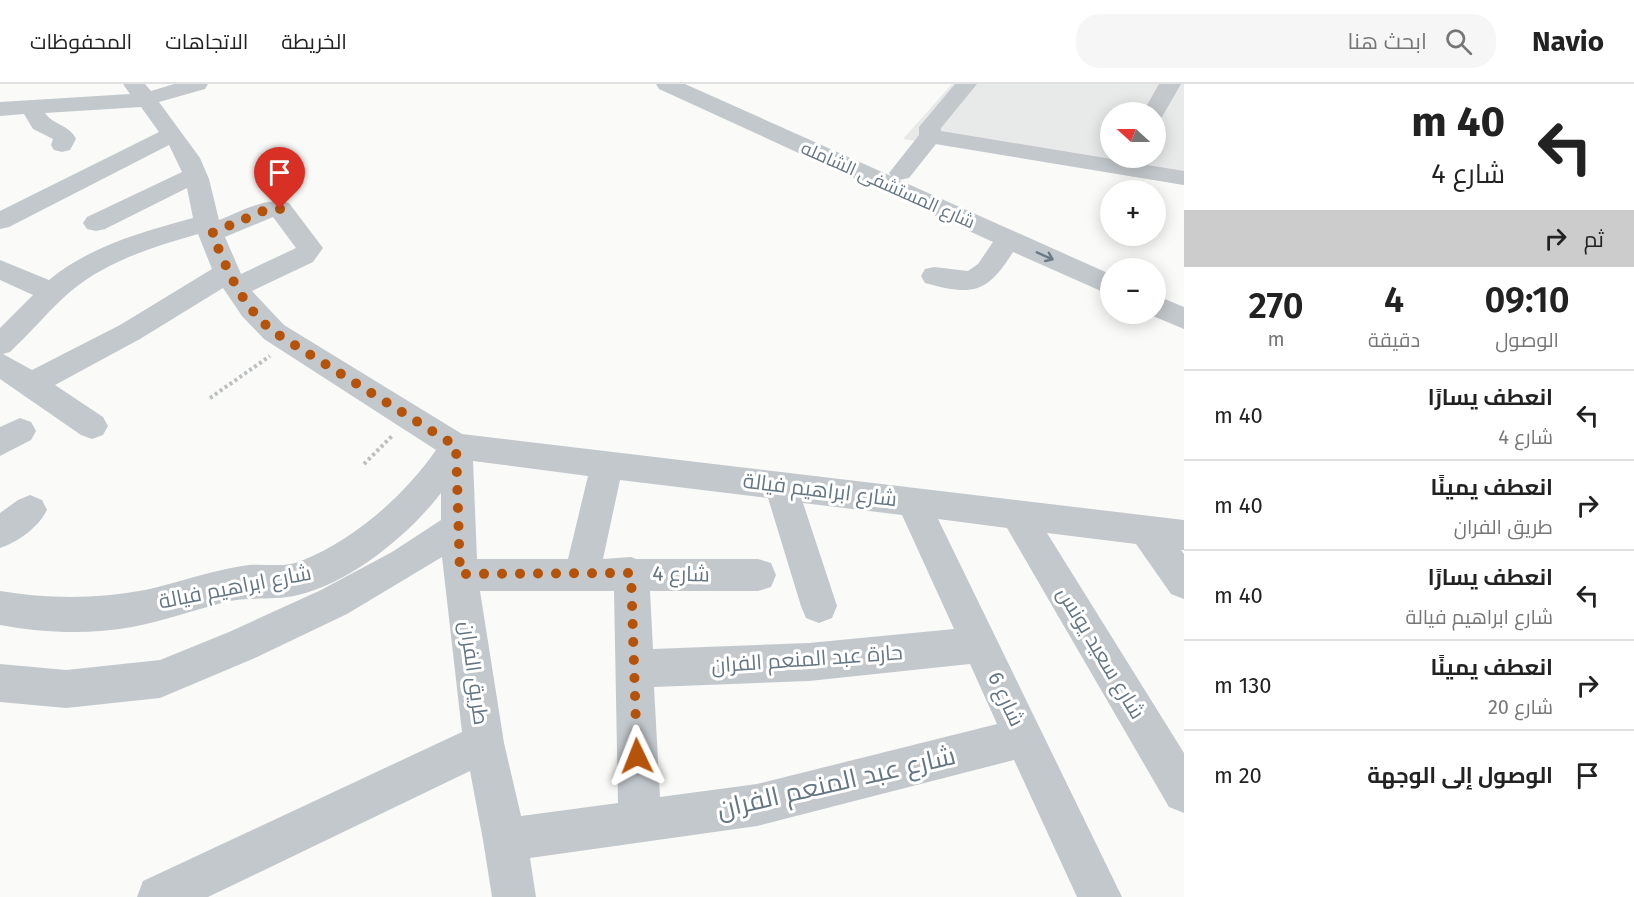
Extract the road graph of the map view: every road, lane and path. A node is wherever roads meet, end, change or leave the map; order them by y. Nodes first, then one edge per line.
1 (197, 84) edge
2 (667, 84) edge
3 (704, 84) edge
4 (966, 84) edge
5 (1170, 84) edge
6 (138, 92) edge
7 (1160, 102) edge
8 (31, 107) junction
9 (0, 109) edge
10 (171, 135) junction
11 (931, 135) junction
12 (62, 145) dead end
13 (1100, 160) edge
14 (1144, 168) edge
15 (901, 173) junction
16 (195, 175) junction
17 (1184, 178) edge
18 (0, 221) edge
19 (96, 223) dead end
20 (209, 228) junction
21 (1008, 239) junction
22 (1100, 258) edge
23 (0, 269) edge
24 (934, 276) dead end
25 (232, 279) junction
26 (1100, 280) edge
27 (1166, 287) edge
28 (53, 293) junction
29 (1184, 295) edge
30 (1166, 311) edge
31 (1184, 319) edge
32 (290, 342) junction
33 (0, 344) edge
34 (0, 364) edge
35 (30, 385) junction
36 (210, 398) dead end
37 (411, 418) junction
38 (93, 426) dead end
39 (456, 446) junction
40 (364, 464) dead end
41 (605, 473) junction
42 (781, 486) junction
43 (729, 500) dead end
44 (912, 501) junction
45 (30, 510) dead end
46 (1017, 514) junction
47 (460, 526) junction
48 (1146, 530) junction
49 (0, 532) edge
50 (1184, 535) edge
51 (631, 573) junction
52 (460, 574) junction
53 (582, 574) junction
54 (758, 575) dead end
55 (1184, 582) edge
56 (819, 606) dead end
57 (0, 608) edge
58 (980, 645) junction
59 (634, 669) junction
60 (0, 683) edge
61 (1024, 737) junction
62 (484, 743) junction
63 (1184, 792) edge
64 (640, 822) junction
65 (505, 840) junction
66 (159, 897) edge
67 (514, 897) edge
68 (1100, 897) edge

1 - 6 street
2 - 21 street, شارع المستشفى الشامله
3 - 15 street, شارع المستشفى الشامله
4 - 11 street
5 - 7 street
6 - 8 street
6 - 10 street, شارع ابراهيم فيالة
8 - 9 street
8 - 12 street
10 - 16 street, شارع ابراهيم فيالة
10 - 18 street
11 - 13 street
11 - 15 street
14 - 17 street
15 - 22 street, شارع المستشفى الشامله
16 - 19 street
16 - 20 street, شارع ابراهيم فيالة
20 - 25 street, شارع ابراهيم فيالة
20 - 25 street
20 - 28 street
21 - 24 street
21 -> 26 street, شارع المستشفى الشامله
23 - 28 street
25 - 32 street, شارع ابراهيم فيالة
25 - 35 street
27 - 29 street
28 - 33 street
30 - 31 street
32 - 36 path
32 - 37 street, شارع ابراهيم فيالة
34 - 35 street
35 - 38 street
37 - 39 street, شارع ابراهيم فيالة
37 - 40 path
39 - 41 street, شارع ابراهيم فيالة
39 - 47 street, طريق الفران
39 - 57 street, شارع ابراهيم فيالة
41 - 42 street, شارع ابراهيم فيالة
41 - 43 street
41 - 53 street
42 - 44 street, شارع ابراهيم فيالة
42 - 56 street
44 - 46 street, شارع ابراهيم فيالة
44 - 58 street, شارع 6
45 - 49 street
46 - 48 street, شارع ابراهيم فيالة
46 - 63 street, شارع سعيد يونس
47 - 52 street, طريق الفران
47 - 60 street
48 - 50 street, شارع ابراهيم فيالة
48 - 55 street
51 - 53 street, شارع 4
51 - 54 street, شارع 4
51 - 59 street
52 - 53 street, شارع 4
52 - 62 street, طريق الفران
58 - 59 street, حارة عبد المنعم الفران
58 - 61 street, شارع 6
59 - 64 street
61 - 64 street, شارع عبد المنعم الفران
61 - 68 street, شارع 6
62 - 65 street, طريق الفران
62 - 66 street
64 - 65 street, شارع عبد المنعم الفران
65 - 67 street, طريق الفران

